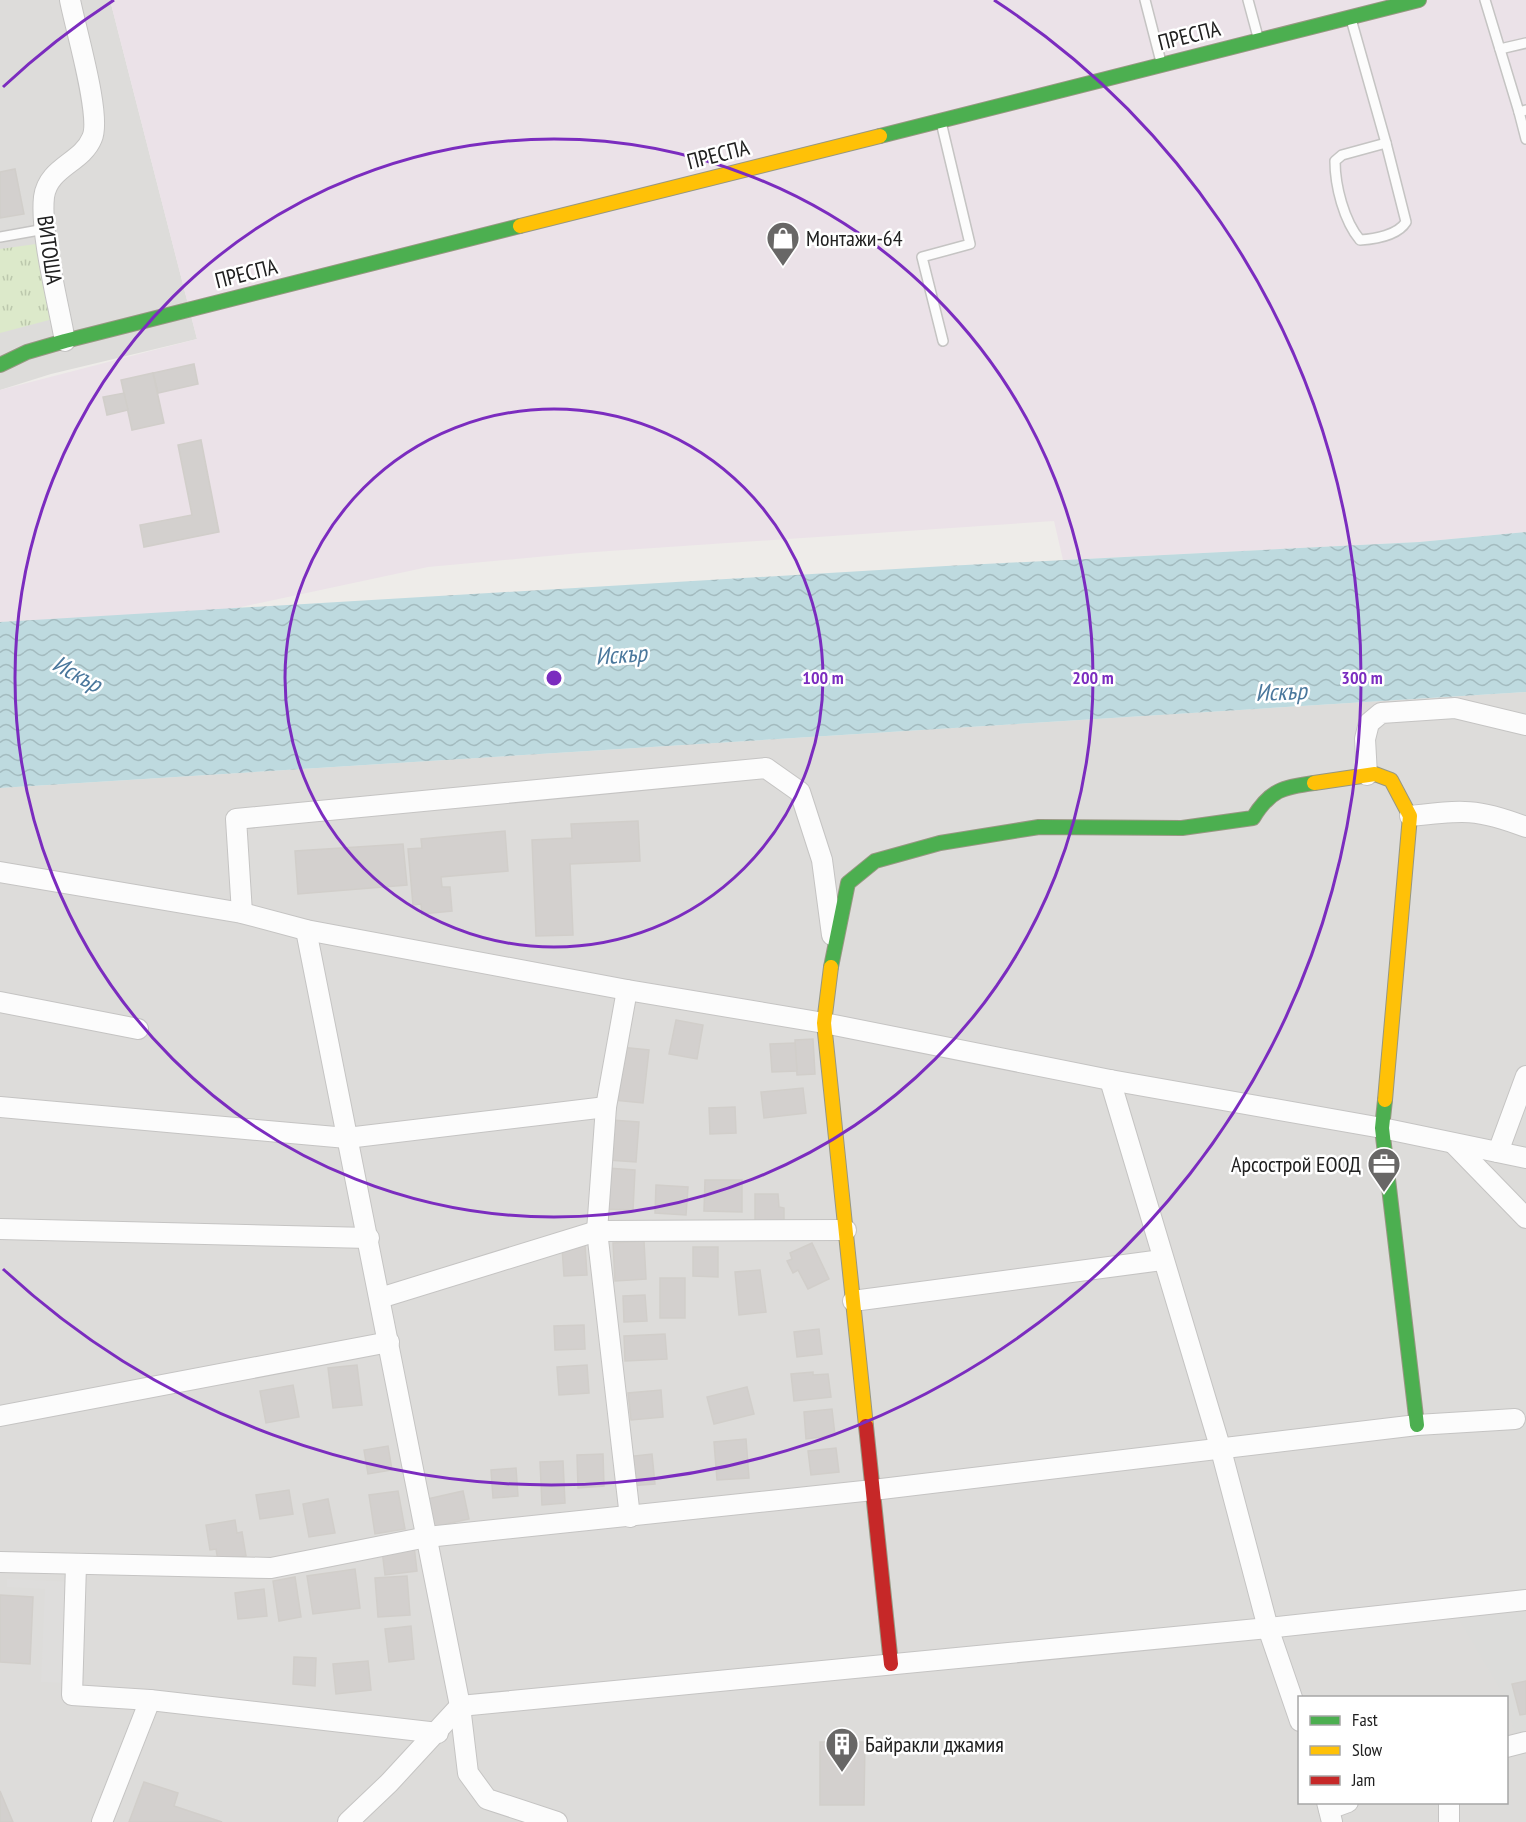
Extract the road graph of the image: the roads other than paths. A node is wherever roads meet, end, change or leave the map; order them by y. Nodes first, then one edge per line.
1 (70, 0) edge
2 (1145, 0) edge
3 (1248, 0) edge
4 (1419, 0) edge
5 (1485, 0) edge
6 (1350, 17) junction
7 (1258, 39) junction
8 (1526, 43) edge
9 (1500, 49) junction
10 (1161, 63) junction
11 (1522, 111) edge
12 (940, 119) junction
13 (1526, 139) edge
14 (1386, 142) junction
15 (45, 229) junction
16 (0, 237) edge
17 (65, 341) junction
18 (943, 341) dead end
19 (27, 352) junction
20 (0, 354) edge
21 (0, 365) edge
22 (1526, 724) edge
23 (1367, 775) junction
24 (1410, 816) junction
25 (1526, 827) edge
26 (0, 872) edge
27 (242, 913) junction
28 (306, 930) junction
29 (834, 948) junction
30 (627, 990) junction
31 (0, 1002) edge
32 (824, 1023) junction
33 (138, 1029) dead end
34 (1526, 1077) edge
35 (1110, 1080) junction
36 (0, 1107) edge
37 (606, 1107) junction
38 (1382, 1128) junction
39 (347, 1138) junction
40 (1454, 1144) junction
41 (1497, 1152) junction
42 (1526, 1158) edge
43 (1526, 1218) edge
44 (0, 1229) edge
45 (846, 1230) junction
46 (597, 1231) junction
47 (369, 1238) junction
48 (1162, 1260) junction
49 (380, 1298) junction
50 (853, 1301) junction
51 (389, 1342) junction
52 (0, 1416) edge
53 (1515, 1419) dead end
54 (1417, 1425) junction
55 (1221, 1449) junction
56 (873, 1490) junction
57 (630, 1516) junction
58 (427, 1537) junction
59 (0, 1562) edge
60 (76, 1565) junction
61 (1526, 1600) edge
62 (1268, 1628) junction
63 (891, 1664) junction
64 (150, 1700) junction
65 (460, 1706) junction
66 (1298, 1718) edge
67 (438, 1733) junction
68 (1526, 1742) edge
69 (1508, 1746) edge
70 (1346, 1804) edge
71 (1449, 1804) edge
72 (1329, 1811) edge
73 (102, 1822) edge
74 (348, 1822) edge
75 (557, 1822) edge
76 (1449, 1822) edge

1 - 15 street, ВИТОША
2 - 10 lane
3 - 7 lane
4 - 6 street, ПРЕСПА
5 - 9 lane
6 - 7 street, ПРЕСПА
6 - 14 lane
7 - 10 street, ПРЕСПА
8 - 9 lane
9 - 11 lane
10 - 12 street, ПРЕСПА
11 - 13 lane
12 - 17 street, ПРЕСПА
12 - 18 lane
14 - 14 lane
15 - 16 lane
15 - 17 street, ВИТОША
17 - 19 street, ПРЕСПА
19 - 20 street, ПРЕСПА
19 - 21 street, ПРЕСПА
22 - 23 street
23 - 24 street
23 - 29 street
24 - 25 street
24 - 38 street
26 - 27 street
27 - 28 street
27 - 29 street
28 - 30 street
28 - 39 street
29 - 32 street
30 - 32 street
30 - 37 street
31 - 33 street
32 - 35 street
32 - 45 street
34 - 41 street
35 - 38 street
35 - 48 street
36 - 39 street
37 - 39 street
37 - 46 street
38 - 40 street
38 - 54 street
39 - 47 street
40 - 41 street
40 - 43 street
41 - 42 street
44 - 47 street
45 - 46 street
45 - 50 street
46 - 49 street
46 - 57 street
47 - 49 street
48 - 50 street
48 - 55 street
49 - 51 street
50 - 56 street
51 - 52 street
51 - 58 street
53 - 54 street
54 - 55 street
55 - 56 street
55 - 62 street
56 - 57 street
56 - 63 street
57 - 58 street
58 - 60 street
58 - 65 street
59 - 60 street
60 - 64 street
61 - 62 street
62 - 63 street
62 - 66 street
63 - 65 street
64 - 67 street
64 - 73 street
65 - 67 street
65 - 75 street
67 - 74 street
68 - 69 street
70 - 72 street
71 - 76 street

